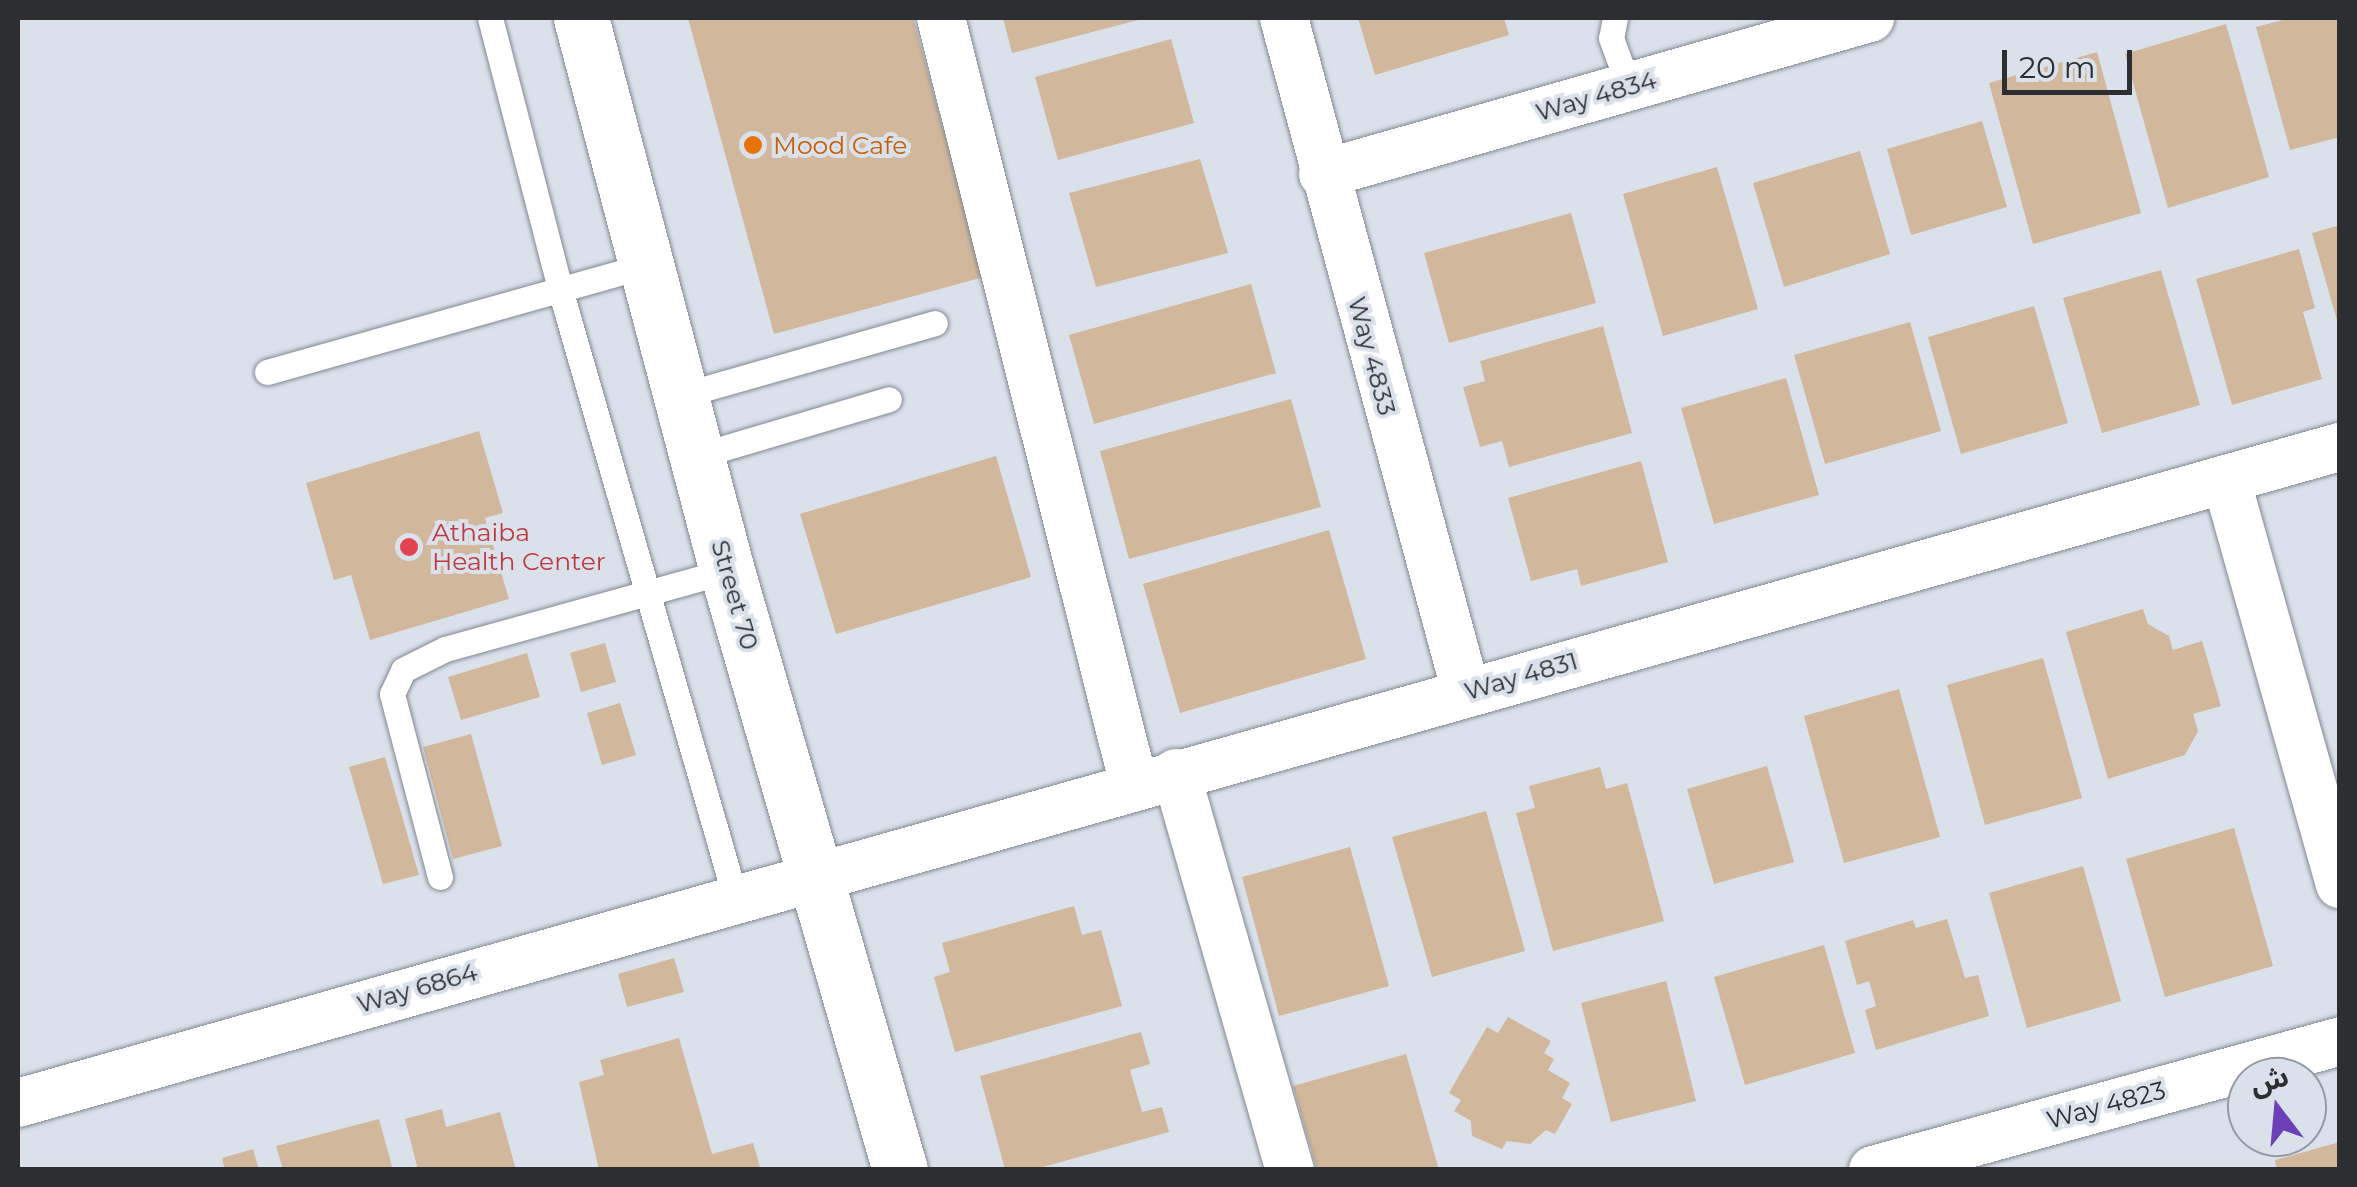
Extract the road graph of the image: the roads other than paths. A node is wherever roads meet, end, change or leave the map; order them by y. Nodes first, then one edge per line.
1 (490, 18) edge
2 (582, 18) edge
3 (941, 18) edge
4 (1284, 18) edge
5 (1616, 18) edge
6 (1870, 18) edge
7 (1629, 86) junction
8 (1323, 174) junction
9 (644, 266) junction
10 (560, 290) junction
11 (936, 323) dead end
12 (268, 372) dead end
13 (679, 396) junction
14 (890, 400) dead end
15 (2340, 448) edge
16 (697, 456) junction
17 (2226, 479) junction
18 (728, 570) junction
19 (648, 592) junction
20 (1466, 692) junction
21 (1155, 779) junction
22 (816, 874) junction
23 (440, 877) dead end
24 (2340, 884) edge
25 (735, 897) junction
26 (2340, 1041) edge
27 (18, 1103) edge
28 (1925, 1163) edge
29 (900, 1170) edge
30 (1290, 1170) edge
31 (1873, 1170) edge

1 - 10 lane
2 - 9 street, Street 70
3 - 21 street
4 - 8 street, Way 4833
5 - 7 lane
6 - 7 street, Way 4834
7 - 8 street, Way 4834
8 - 20 street, Way 4833
9 - 10 lane
9 - 13 street, Street 70
10 - 12 lane
10 - 19 lane
11 - 13 lane
13 - 16 street, Street 70
14 - 16 lane
15 - 17 street, Way 4831
16 - 18 street, Street 70
17 - 20 street, Way 4831
17 - 24 street
18 - 19 lane
18 - 22 street, Street 70
19 - 23 lane
19 - 25 lane
20 - 21 street, Way 4831
21 - 22 street, Way 4831
21 - 30 street
22 - 25 street, Way 6864
22 - 29 street, Street 70
25 - 27 street, Way 6864
26 - 28 street, Way 4823
28 - 31 street, Way 4823

